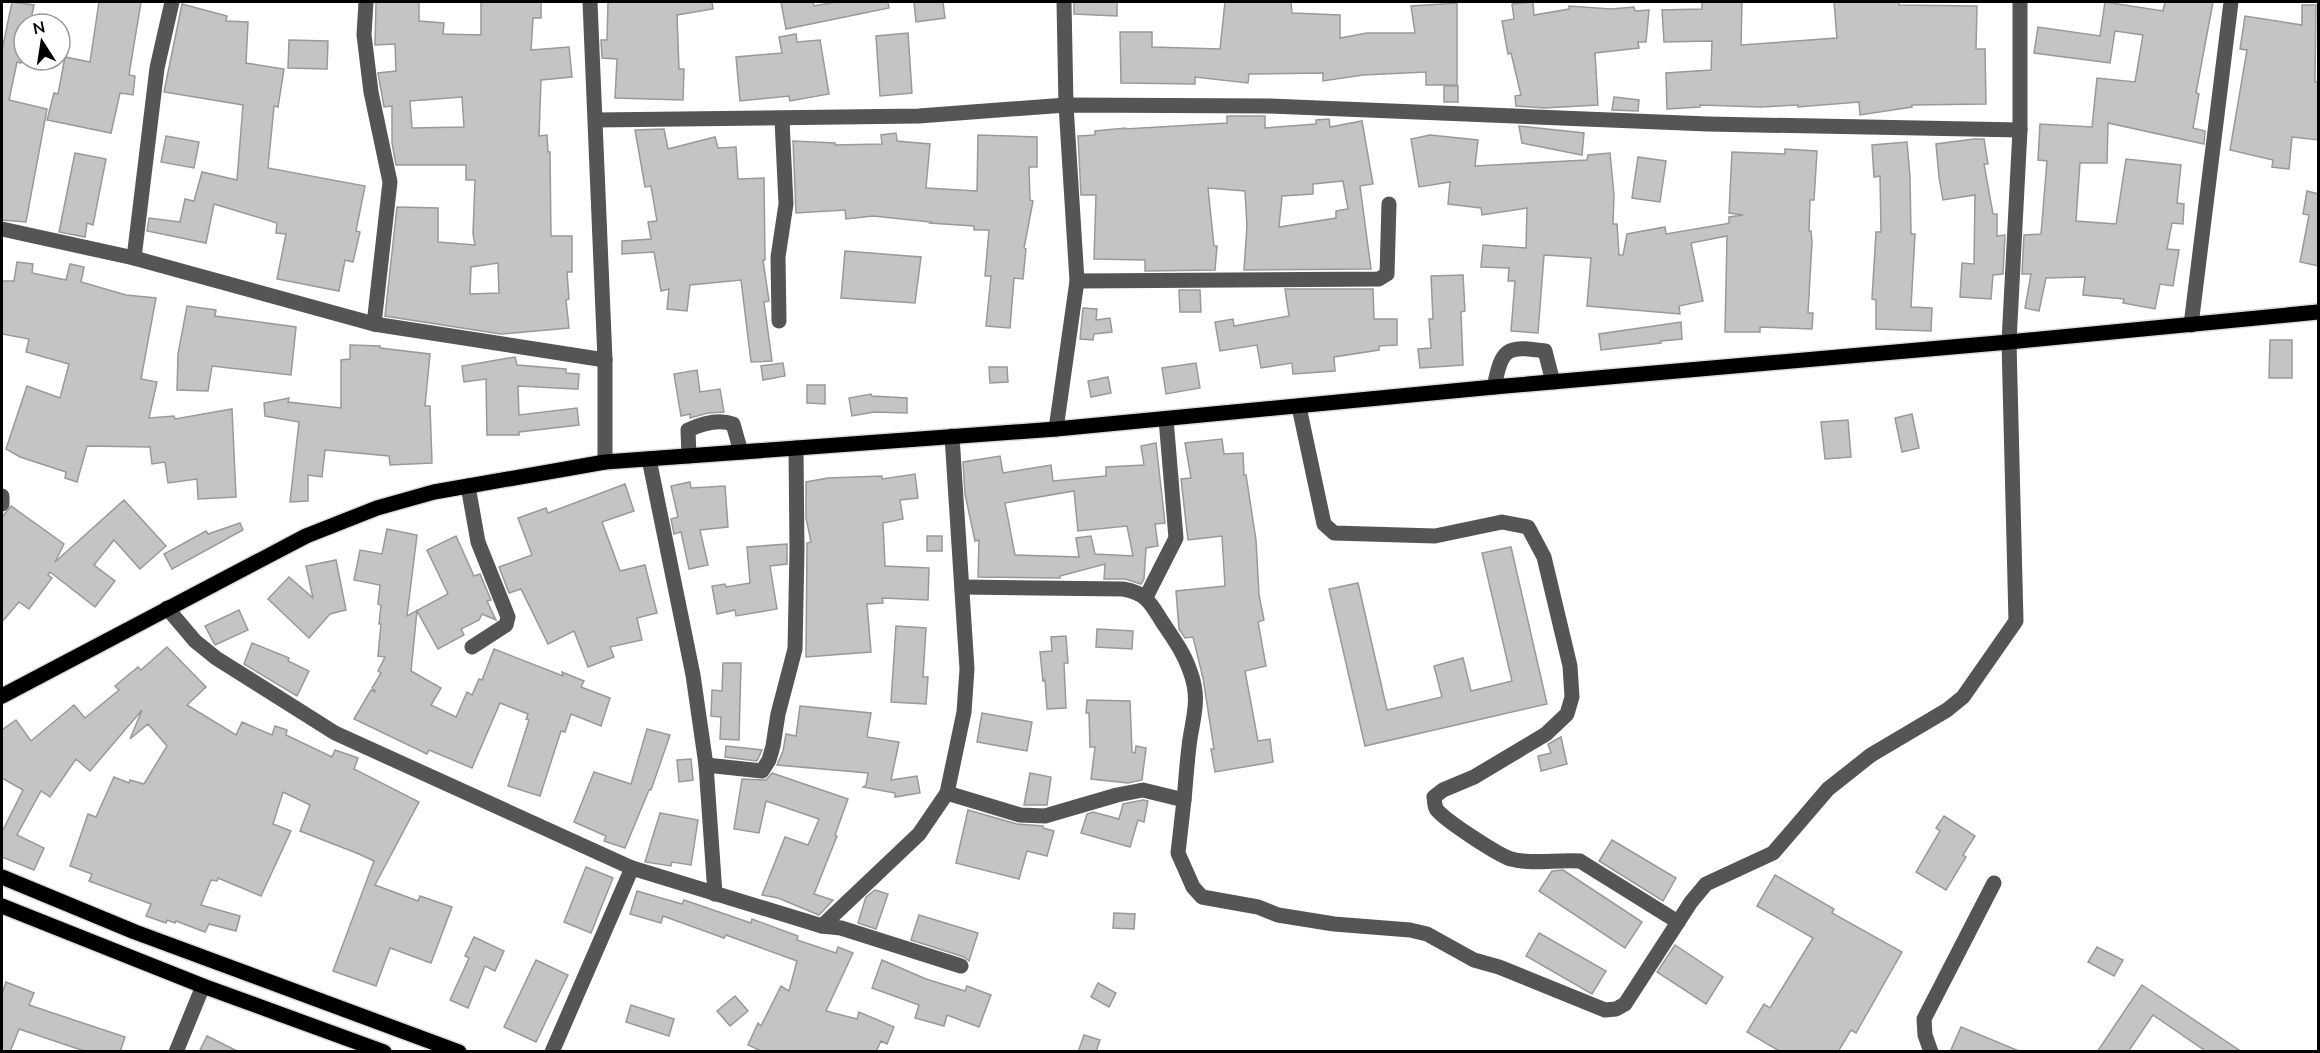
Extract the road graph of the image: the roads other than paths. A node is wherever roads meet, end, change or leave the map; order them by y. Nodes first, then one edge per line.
1 (172, 2) edge
2 (366, 2) edge
3 (590, 2) edge
4 (1064, 2) edge
5 (2020, 2) edge
6 (2231, 2) edge
7 (1066, 105) junction
8 (596, 120) junction
9 (782, 120) junction
10 (2020, 130) junction
11 (1389, 204) dead end
12 (2, 229) edge
13 (134, 258) junction
14 (1077, 281) junction
15 (2319, 312) edge
16 (779, 321) dead end
17 (374, 324) junction
18 (2191, 325) junction
19 (2009, 342) junction
20 (604, 360) junction
21 (1553, 382) junction
22 (1494, 387) junction
23 (1299, 406) junction
24 (1166, 419) junction
25 (1056, 429) junction
26 (952, 436) junction
27 (796, 448) junction
28 (741, 452) junction
29 (689, 456) junction
30 (649, 459) junction
31 (605, 462) junction
32 (468, 486) junction
33 (2, 496) edge
34 (2, 504) edge
35 (962, 587) junction
36 (1146, 597) junction
37 (167, 608) junction
38 (472, 647) dead end
39 (2, 696) edge
40 (706, 765) junction
41 (947, 793) junction
42 (1184, 800) junction
43 (632, 868) junction
44 (2, 877) edge
45 (1994, 883) dead end
46 (715, 894) junction
47 (2, 906) edge
48 (846, 906) junction
49 (1678, 922) junction
50 (822, 926) junction
51 (841, 928) junction
52 (961, 966) dead end
53 (203, 986) junction
54 (176, 1052) edge
55 (384, 1052) edge
56 (459, 1052) edge
57 (552, 1052) edge
58 (1931, 1052) edge

1 - 13 street
2 - 17 street
3 - 8 street
4 - 7 street
5 - 10 street
6 - 18 street
7 - 9 street
7 - 10 street
7 - 14 street
8 - 9 street
8 - 20 street
9 - 16 street
10 - 19 street
11 - 14 street
12 - 13 street
13 - 17 street
14 - 25 street
15 - 18 main road
17 - 20 street
18 - 19 main road
19 - 21 main road
19 - 49 street
20 - 31 street
21 - 22 main road
21 - 22 street
22 - 23 main road
23 - 24 main road
23 - 49 street
24 - 25 main road
24 - 36 street
25 - 26 main road
26 - 27 main road
26 - 35 street
27 - 28 main road
27 - 40 street
28 - 29 main road
28 - 29 street
29 - 30 main road
30 - 31 main road
30 - 40 street
31 - 32 main road
32 - 37 main road
32 - 38 street
33 - 34 street
35 - 36 street
35 - 41 street
36 - 42 street
37 - 39 main road
37 - 43 street
40 - 46 street
41 - 42 street
41 - 48 street
42 - 49 street
43 - 46 street
43 - 57 street
44 - 56 main road
45 - 58 street
46 - 50 street
47 - 53 main road
48 - 50 street
48 - 51 street
50 - 51 street
51 - 52 street
53 - 54 street
53 - 55 main road

